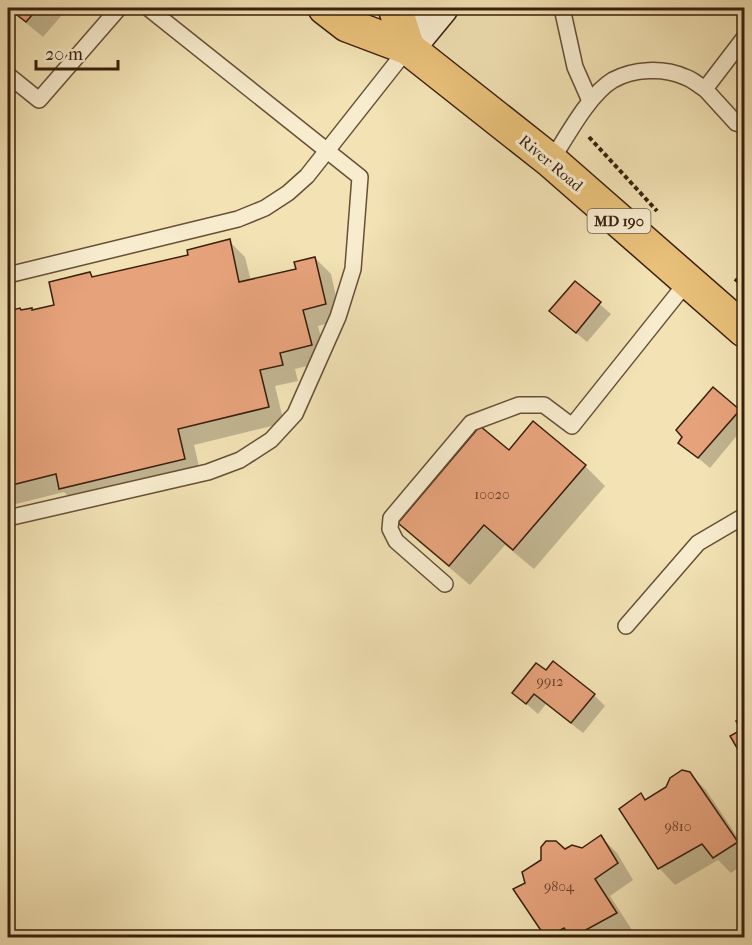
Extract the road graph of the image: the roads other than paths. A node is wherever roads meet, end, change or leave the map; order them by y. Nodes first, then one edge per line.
1 (119, 8) edge
2 (148, 8) edge
3 (325, 8) edge
4 (395, 8) edge
5 (441, 8) edge
6 (562, 8) edge
7 (744, 38) edge
8 (408, 48) junction
9 (8, 75) edge
10 (705, 89) junction
11 (590, 101) junction
12 (744, 125) edge
13 (326, 151) junction
14 (551, 161) junction
15 (8, 275) edge
16 (687, 282) junction
17 (744, 330) edge
18 (744, 516) edge
19 (8, 518) edge
20 (445, 584) dead end
21 (626, 626) dead end

1 - 9 lane
2 - 13 lane
3 - 8 main road, River Road / MD 190
4 - 8 main road
5 - 8 street
6 - 11 lane
7 - 10 lane
8 - 13 lane
8 - 14 main road, River Road / MD 190
10 - 11 lane
10 - 12 lane
11 - 14 lane
13 - 15 lane
13 - 19 lane
14 - 16 main road, River Road / MD 190
16 - 17 main road, River Road / MD 190
16 - 20 lane
18 - 21 lane

